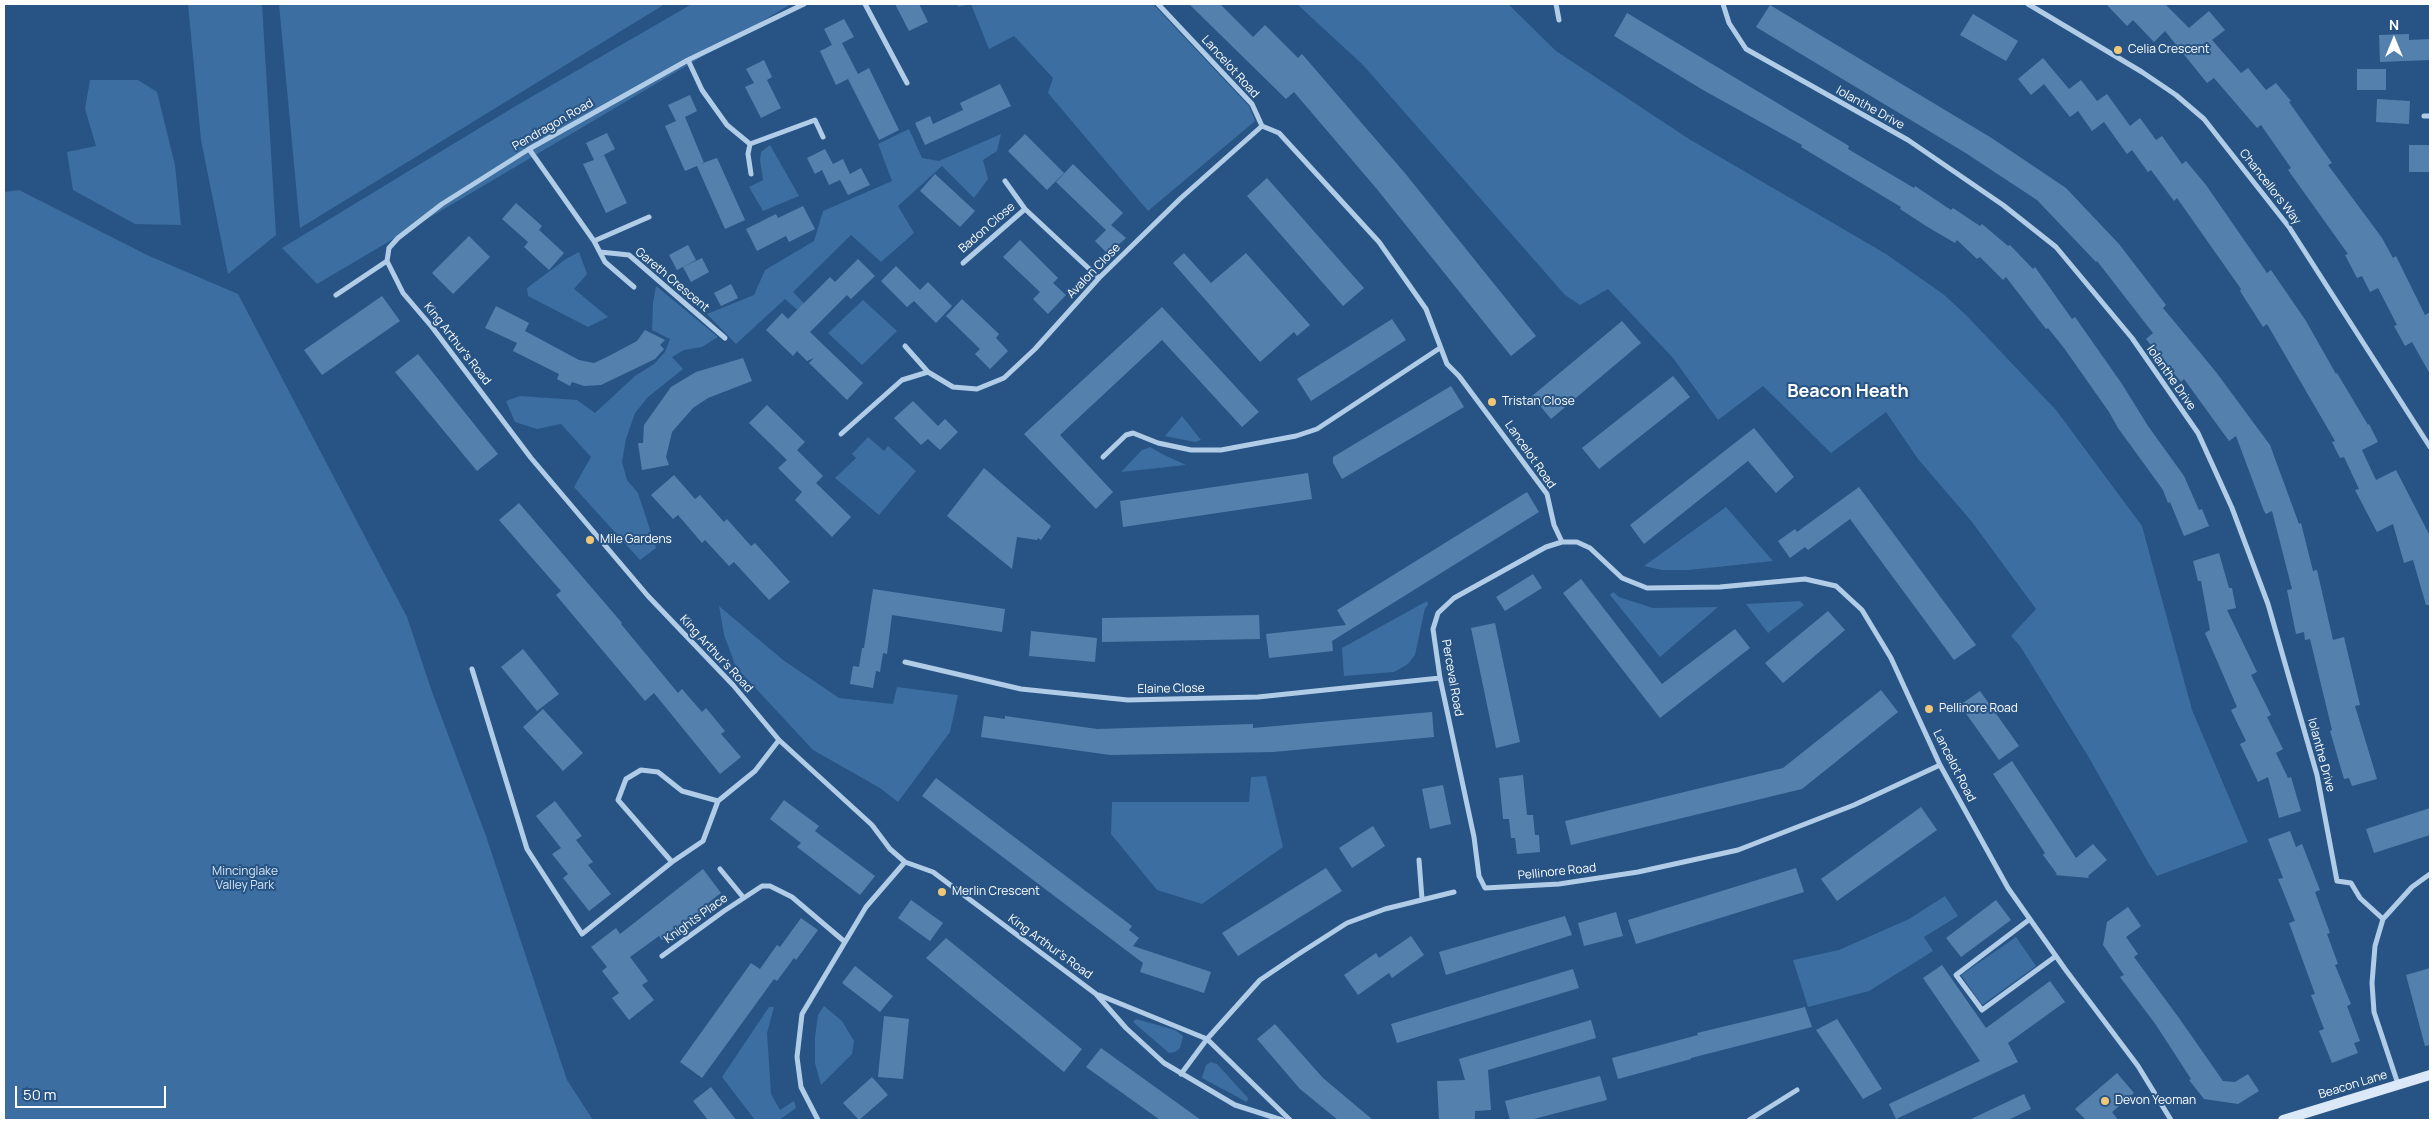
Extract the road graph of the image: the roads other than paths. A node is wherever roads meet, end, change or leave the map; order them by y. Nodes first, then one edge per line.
1 (804, 4) edge
2 (864, 4) edge
3 (1158, 4) edge
4 (1556, 4) edge
5 (1722, 4) edge
6 (2028, 4) edge
7 (1559, 20) dead end
8 (688, 60) junction
9 (907, 83) dead end
10 (1262, 126) junction
11 (823, 137) dead end
12 (750, 144) junction
13 (529, 150) junction
14 (751, 174) dead end
15 (1005, 181) dead end
16 (1025, 208) junction
17 (650, 217) dead end
18 (594, 241) junction
19 (600, 252) junction
20 (387, 260) junction
21 (962, 263) dead end
22 (1099, 278) junction
23 (634, 286) dead end
24 (336, 295) dead end
25 (726, 338) dead end
26 (905, 346) dead end
27 (1440, 348) junction
28 (928, 372) junction
29 (841, 434) dead end
30 (2430, 447) edge
31 (1103, 457) dead end
32 (1562, 542) junction
33 (904, 662) dead end
34 (472, 668) dead end
35 (1440, 678) junction
36 (779, 740) junction
37 (1940, 765) junction
38 (718, 801) junction
39 (1419, 860) dead end
40 (672, 862) junction
41 (905, 862) junction
42 (720, 869) dead end
43 (2430, 874) edge
44 (1485, 888) joint
45 (1454, 892) dead end
46 (743, 897) junction
47 (1422, 899) junction
48 (2030, 919) junction
49 (2382, 919) junction
50 (845, 942) junction
51 (662, 956) dead end
52 (2056, 956) junction
53 (1096, 994) junction
54 (1207, 1040) junction
55 (1180, 1074) junction
56 (2430, 1075) edge
57 (2398, 1084) junction
58 (1797, 1090) dead end
59 (818, 1120) edge
60 (1282, 1120) edge
61 (1290, 1120) edge
62 (1749, 1120) edge
63 (2171, 1120) edge
64 (2283, 1120) edge

1 - 8 street, Pendragon Road
2 - 9 street
3 - 10 street, Lancelot Road
4 - 7 street
5 - 49 street, Iolanthe Drive
6 - 30 street, Chancellors Way
8 - 12 street
8 - 13 street, Pendragon Road
10 - 22 street, Avalon Close
10 - 27 street, Lancelot Road
11 - 12 street
12 - 14 street
13 - 18 street
13 - 20 street, Pendragon Road
15 - 16 street, Badon Close
16 - 21 street, Badon Close
16 - 22 street, Badon Close
17 - 18 street
18 - 19 street
19 - 23 street
19 - 25 street, Gareth Crescent
20 - 24 street, Pendragon Road
20 - 36 street, King Arthur's Road
22 - 28 street, Avalon Close
26 - 28 street, Avalon Close
27 - 31 street
27 - 32 street, Lancelot Road
28 - 29 street
32 - 35 street, Perceval Road
32 - 37 street, Lancelot Road
33 - 35 street, Elaine Close
34 - 40 street
35 - 44 street, Perceval Road
36 - 38 street
36 - 41 street, King Arthur's Road
37 - 44 street, Pellinore Road
37 - 48 street, Lancelot Road
38 - 40 street
38 - 40 street
39 - 47 street
41 - 50 street
41 - 53 street, King Arthur's Road
42 - 46 street, Knights Place
43 - 49 street
45 - 47 street
46 - 50 street, Knights Place
46 - 51 street, Knights Place
47 - 54 street
48 - 52 street, Lancelot Road
48 - 52 street
49 - 57 street
50 - 59 street
52 - 63 street, Lancelot Road
53 - 54 street, King Arthur's Road
53 - 55 street, King Arthur's Road
54 - 55 street
54 - 61 street, King Arthur's Road
55 - 60 street, King Arthur's Road
56 - 57 street, Beacon Lane
57 - 64 street, Beacon Lane
58 - 62 street

